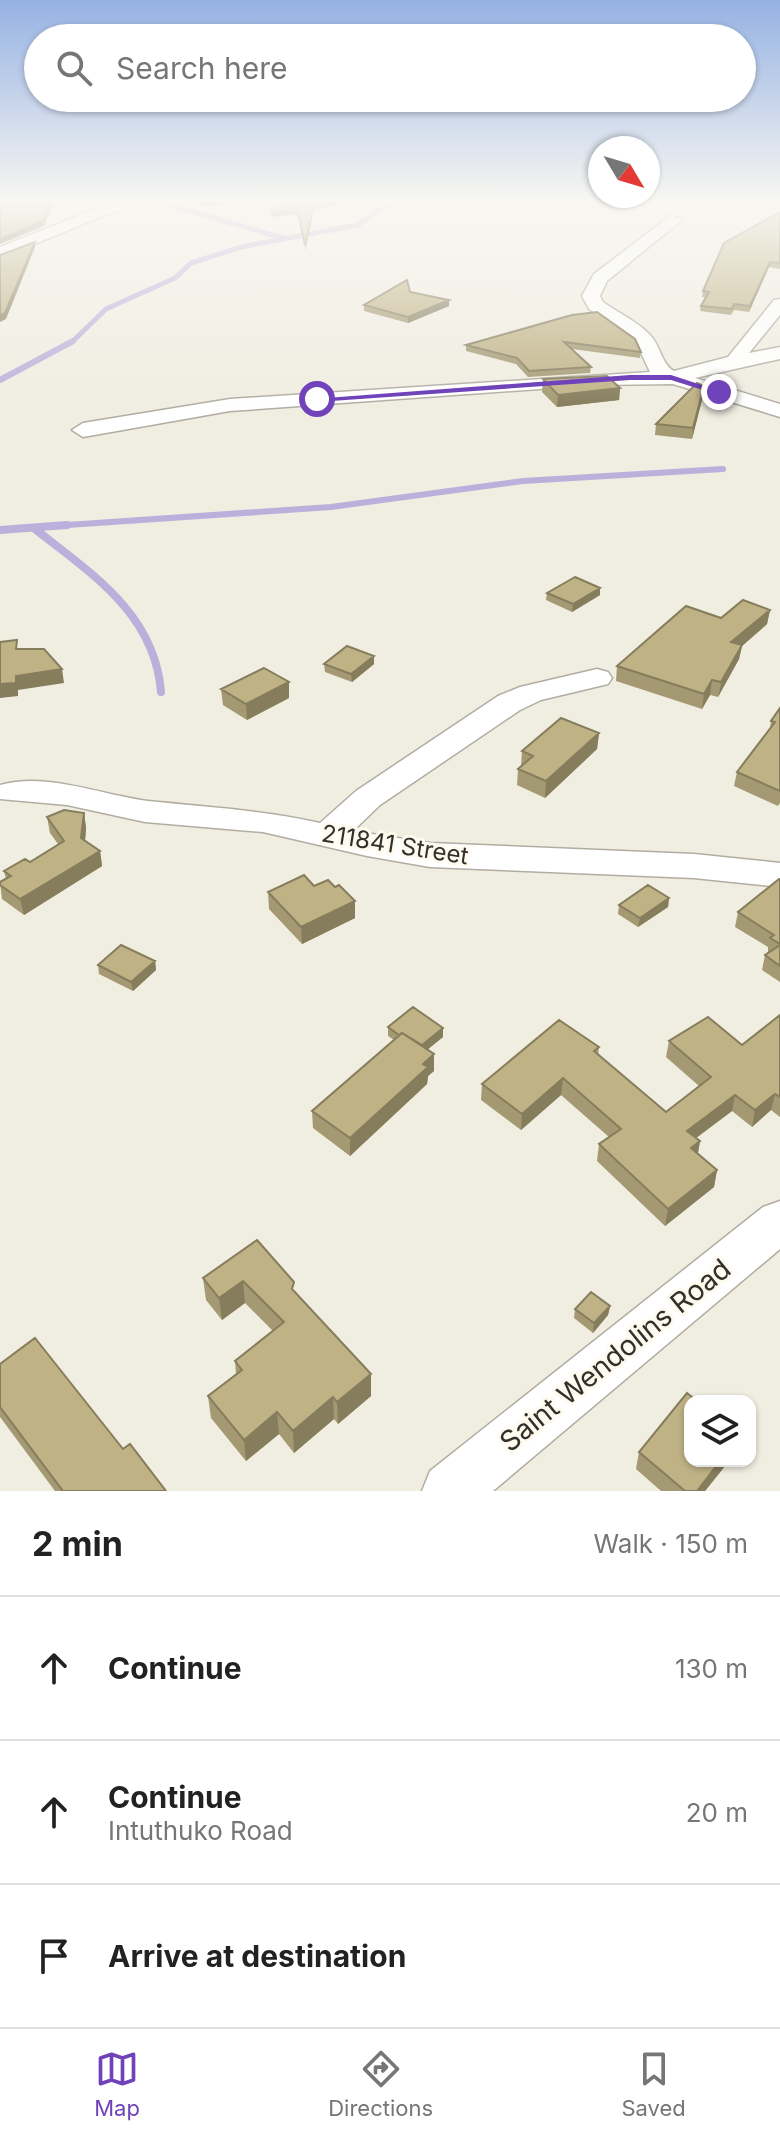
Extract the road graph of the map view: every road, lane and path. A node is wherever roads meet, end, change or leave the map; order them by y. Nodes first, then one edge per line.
1 (611, 270) edge
2 (780, 304) edge
3 (726, 337) dead end
4 (780, 353) edge
5 (724, 364) junction
6 (671, 378) junction
7 (770, 408) edge
8 (83, 430) dead end
9 (597, 678) dead end
10 (4, 792) edge
11 (327, 836) junction
12 (780, 875) edge
13 (773, 1238) edge
14 (450, 1491) edge

1 - 6 street
2 - 5 street
3 - 5 street
4 - 5 street
5 - 6 street
5 - 7 street
6 - 7 street
6 - 8 street
9 - 11 street
10 - 11 street, 211841 Street
11 - 12 street, 211841 Street
13 - 14 street, Saint Wendolins Road

